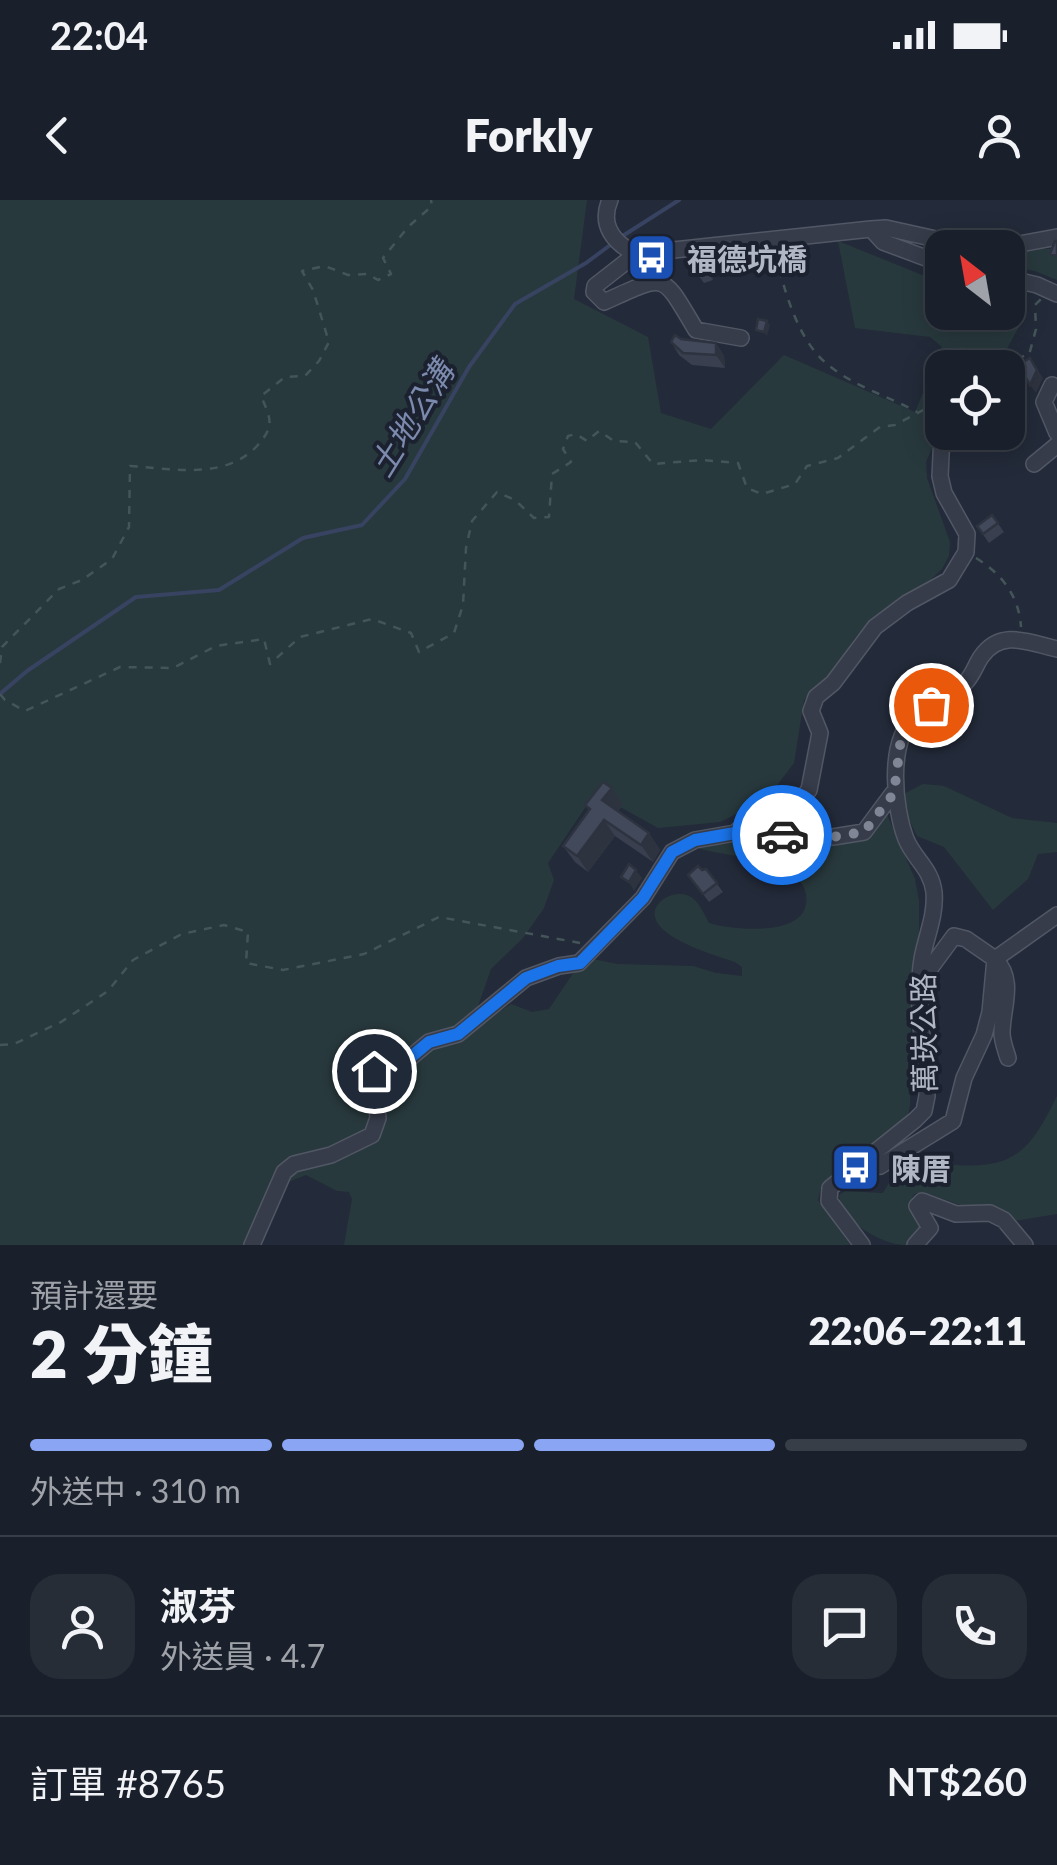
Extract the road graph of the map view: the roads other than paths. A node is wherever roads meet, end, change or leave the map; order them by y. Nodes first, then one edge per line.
1 (608, 207) edge
2 (871, 229) junction
3 (1057, 238) edge
4 (633, 252) junction
5 (925, 258) edge
6 (1025, 282) edge
7 (1057, 294) edge
8 (741, 338) dead end
9 (1052, 386) dead end
10 (1057, 433) edge
11 (1057, 444) edge
12 (941, 450) edge
13 (1034, 464) dead end
14 (1057, 649) edge
15 (894, 793) junction
16 (735, 833) junction
17 (1057, 915) edge
18 (995, 958) junction
19 (921, 981) junction
20 (1008, 1058) dead end
21 (868, 1156) junction
22 (252, 1245) edge
23 (862, 1245) edge
24 (915, 1245) edge
25 (1025, 1245) edge

1 - 4 street
2 - 3 street
2 - 4 street
2 - 5 street
4 - 8 street
6 - 7 street
9 - 10 street
11 - 13 street
12 - 16 street
14 - 15 street, 萬崁公路
15 - 16 street
15 - 19 street, 萬崁公路
16 - 22 street
17 - 18 street
18 - 19 street
18 - 20 street
18 - 21 street
19 - 21 street, 萬崁公路
21 - 23 street, 萬崁公路
24 - 25 street

